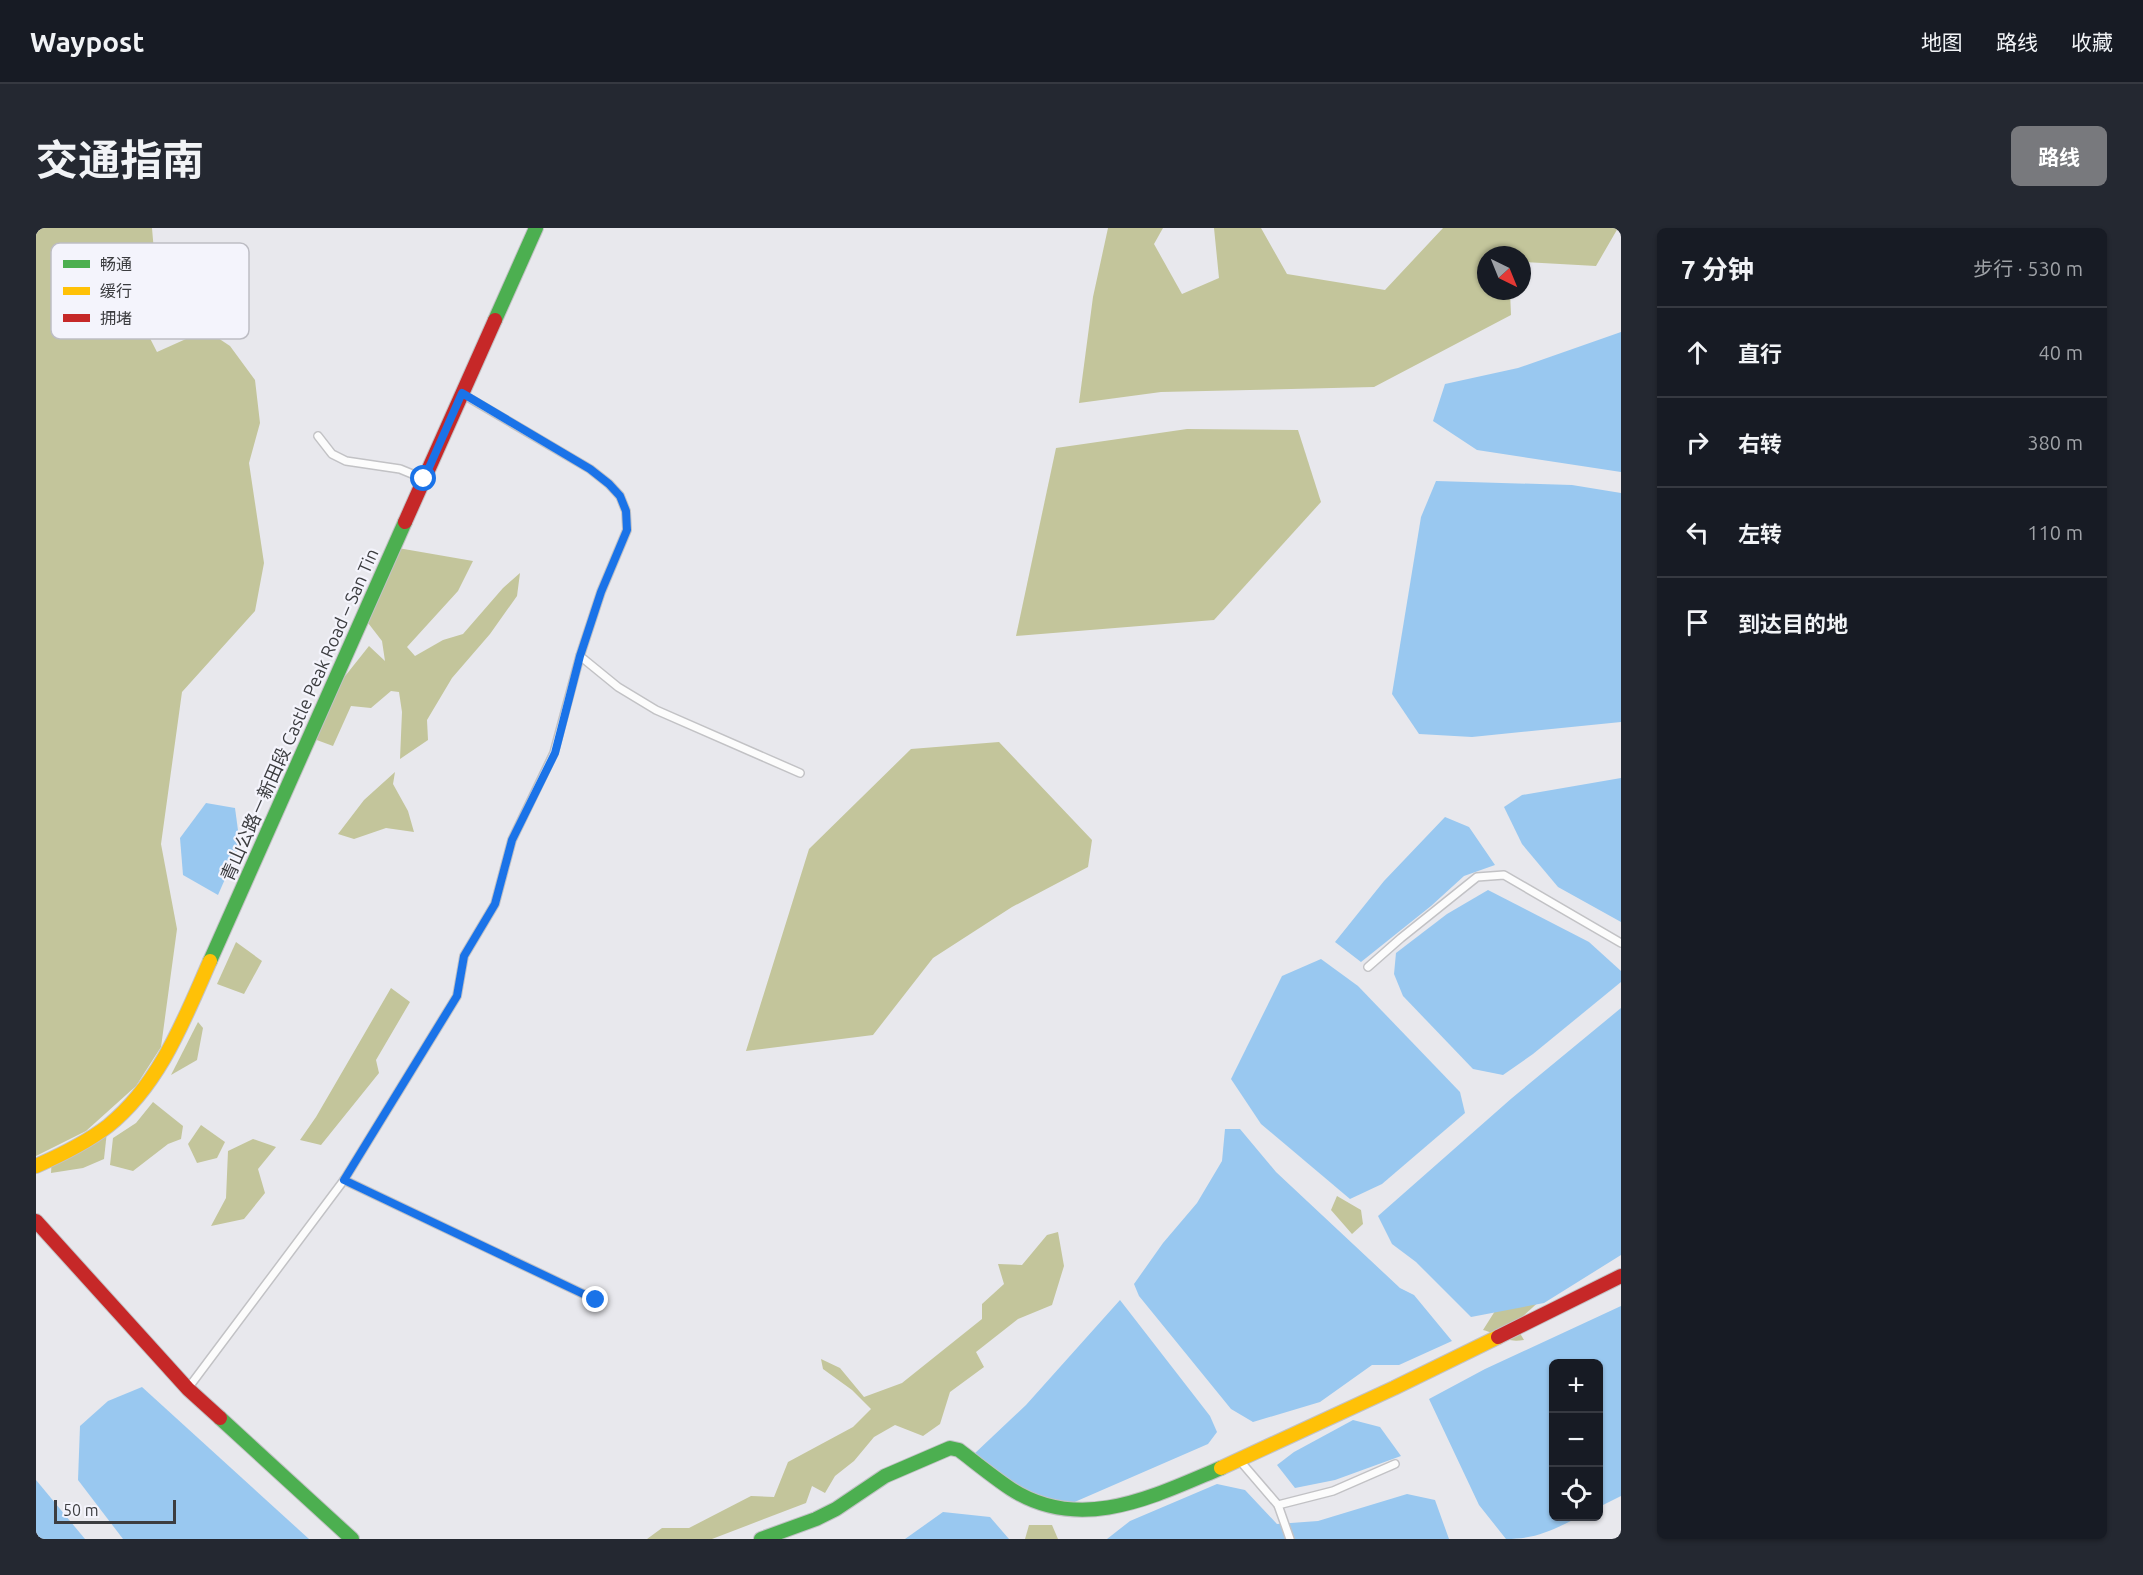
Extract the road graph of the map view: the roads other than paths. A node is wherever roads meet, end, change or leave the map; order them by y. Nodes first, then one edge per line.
1 (536, 228) edge
2 (462, 393) junction
3 (318, 436) dead end
4 (424, 479) junction
5 (580, 656) junction
6 (800, 772) dead end
7 (1621, 943) edge
8 (1368, 967) dead end
9 (36, 1166) edge
10 (344, 1180) junction
11 (36, 1221) edge
12 (1621, 1276) edge
13 (596, 1300) dead end
14 (188, 1389) junction
15 (1240, 1460) junction
16 (1395, 1464) dead end
17 (1278, 1505) junction
18 (352, 1539) edge
19 (761, 1539) edge
20 (1290, 1539) edge

1 - 2 street, 青山公路－新田段 Castle Peak Road – San Tin
2 - 4 street, 青山公路－新田段 Castle Peak Road – San Tin
2 - 5 lane
3 - 4 lane
4 - 9 street, 青山公路－新田段 Castle Peak Road – San Tin
5 - 6 lane
5 - 10 lane
7 - 8 lane
10 - 13 lane
10 - 14 lane
11 - 14 street
12 - 15 street
14 - 18 street
15 - 17 lane
15 - 19 street
16 - 17 lane
17 - 20 lane

